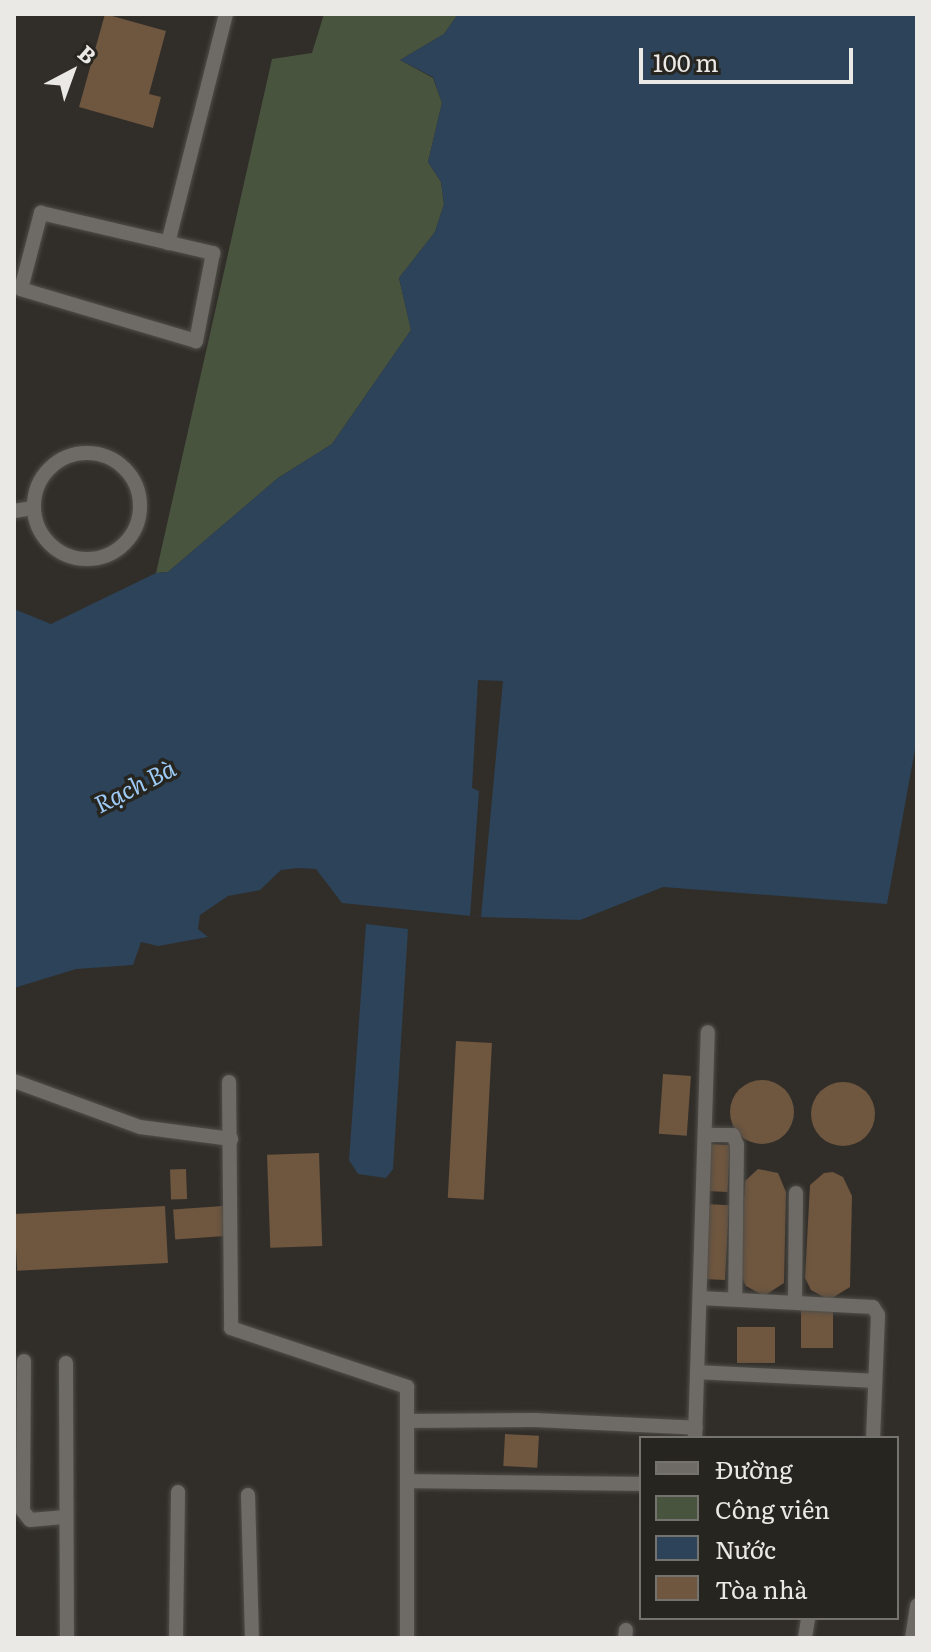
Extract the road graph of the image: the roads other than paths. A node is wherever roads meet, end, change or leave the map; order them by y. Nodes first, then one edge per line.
1 (226, 14) edge
2 (168, 243) junction
3 (33, 508) junction
4 (14, 511) edge
5 (708, 1032) dead end
6 (14, 1081) edge
7 (229, 1082) dead end
8 (705, 1135) junction
9 (231, 1139) junction
10 (796, 1193) dead end
11 (700, 1298) junction
12 (735, 1299) junction
13 (795, 1302) junction
14 (24, 1361) dead end
15 (66, 1363) dead end
16 (697, 1372) junction
17 (875, 1381) junction
18 (407, 1421) junction
19 (696, 1433) edge
20 (873, 1436) edge
21 (407, 1481) junction
22 (639, 1484) edge
23 (178, 1492) dead end
24 (248, 1495) dead end
25 (66, 1517) junction
26 (917, 1605) edge
27 (67, 1638) edge
28 (176, 1638) edge
29 (252, 1638) edge
30 (407, 1638) edge
31 (912, 1638) edge

1 - 2 street
2 - 2 street
3 - 3 street
3 - 4 street
5 - 8 street
6 - 9 street
7 - 9 street
8 - 11 street
8 - 12 street
9 - 18 street
10 - 13 street
11 - 12 street
11 - 16 street
12 - 13 street
13 - 17 street
14 - 25 street
15 - 25 street
16 - 17 street
16 - 19 street
17 - 20 street
18 - 19 street
18 - 21 street
21 - 22 street
21 - 30 street
23 - 28 street
24 - 29 street
25 - 27 street
26 - 31 street

